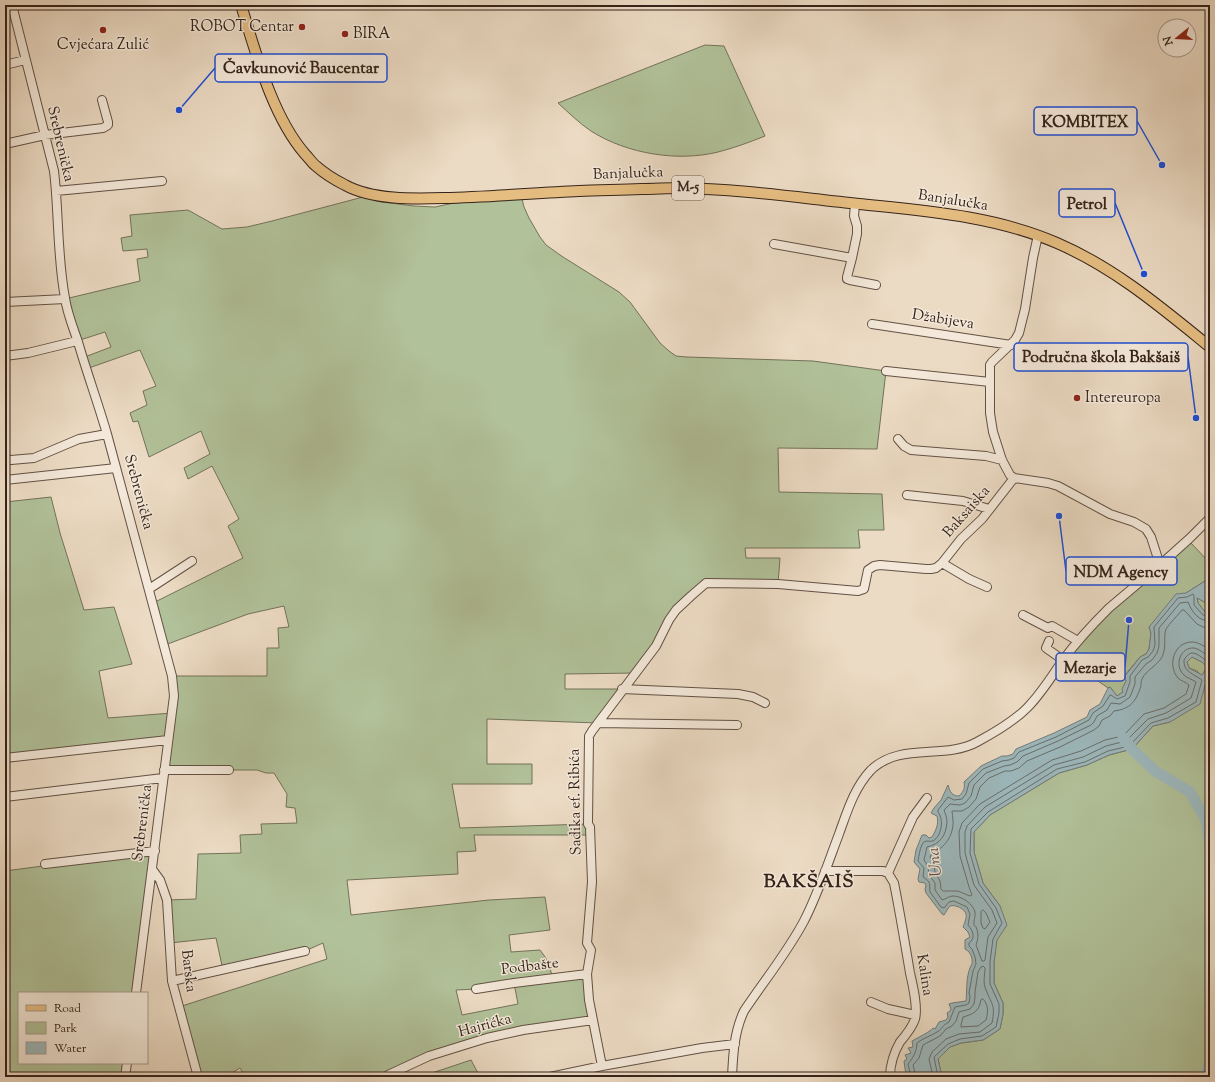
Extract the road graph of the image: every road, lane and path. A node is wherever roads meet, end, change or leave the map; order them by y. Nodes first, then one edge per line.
1 (12, 5) edge
2 (241, 5) edge
3 (25, 60) junction
4 (5, 65) edge
5 (102, 100) dead end
6 (45, 134) junction
7 (5, 144) edge
8 (162, 181) dead end
9 (56, 191) junction
10 (855, 204) junction
11 (1038, 235) junction
12 (774, 244) dead end
13 (852, 258) junction
14 (876, 285) dead end
15 (65, 299) junction
16 (5, 302) edge
17 (872, 324) dead end
18 (78, 341) junction
19 (1010, 345) junction
20 (1210, 347) edge
21 (5, 356) edge
22 (886, 371) dead end
23 (990, 382) junction
24 (107, 434) junction
25 (898, 439) dead end
26 (11, 460) dead end
27 (1002, 460) junction
28 (116, 468) junction
29 (1014, 478) junction
30 (5, 480) edge
31 (907, 495) dead end
32 (989, 509) junction
33 (1210, 518) edge
34 (192, 561) dead end
35 (942, 563) junction
36 (1160, 564) junction
37 (987, 587) dead end
38 (149, 589) junction
39 (1023, 615) dead end
40 (1049, 641) dead end
41 (1078, 641) junction
42 (1063, 660) junction
43 (622, 689) junction
44 (765, 703) dead end
45 (598, 723) junction
46 (737, 725) dead end
47 (168, 740) junction
48 (5, 758) edge
49 (229, 770) dead end
50 (163, 774) junction
51 (5, 797) edge
52 (927, 798) dead end
53 (155, 851) junction
54 (45, 864) dead end
55 (152, 869) junction
56 (825, 871) junction
57 (888, 873) junction
58 (305, 951) dead end
59 (587, 974) junction
60 (172, 981) junction
61 (476, 989) dead end
62 (136, 992) edge
63 (871, 1002) dead end
64 (915, 1015) junction
65 (593, 1020) junction
66 (735, 1044) junction
67 (601, 1062) junction
68 (127, 1064) edge
69 (388, 1075) dead end
70 (125, 1077) edge
71 (198, 1077) edge
72 (550, 1077) edge
73 (732, 1077) edge
74 (890, 1077) edge

1 - 3 street, Srebrenička
2 - 10 main road, Banjalučka / M-5
3 - 4 street
3 - 6 street, Srebrenička
5 - 6 street
6 - 7 street
6 - 9 street, Srebrenička
8 - 9 street
9 - 15 street, Srebrenička
10 - 11 main road, Banjalučka / M-5
10 - 13 street
11 - 19 street
11 - 20 main road, Banjalučka / M-5
12 - 13 street
13 - 14 street
15 - 16 street
15 - 18 street, Srebrenička
17 - 19 street, Džabijeva
18 - 21 street
18 - 24 street, Srebrenička
19 - 23 street
22 - 23 street
23 - 27 street
24 - 26 street
24 - 28 street, Srebrenička
25 - 27 street
27 - 29 street
28 - 30 street
28 - 38 street, Srebrenička
29 - 32 street, Baksaiska
29 - 36 street
31 - 32 street
32 - 35 street, Baksaiska
33 - 36 street
34 - 38 street
35 - 37 street
35 - 43 street, Sadika ef. Ribića
36 - 41 street
38 - 47 street, Srebrenička
39 - 41 street
40 - 42 street
41 - 42 street
42 - 56 street
43 - 44 street
43 - 45 street, Sadika ef. Ribića
45 - 46 street
45 - 59 street, Sadika ef. Ribića
47 - 48 street
47 - 50 street, Srebrenička
49 - 50 street
50 - 51 street
50 - 53 street, Srebrenička
52 - 57 street
53 - 54 street
53 - 55 street, Srebrenička
55 - 60 street, Barska
55 - 62 street, Srebrenička
56 - 57 street
56 - 66 street
57 - 64 street, Kalina
58 - 60 street
59 - 61 street, Podbašte
59 - 65 street, Sadika ef. Ribića
60 - 71 street, Barska
63 - 64 street
64 - 74 street, Kalina
65 - 67 street, Sadika ef. Ribića
65 - 69 street, Hajrićka
66 - 67 street
66 - 73 street
67 - 72 street
68 - 70 street

